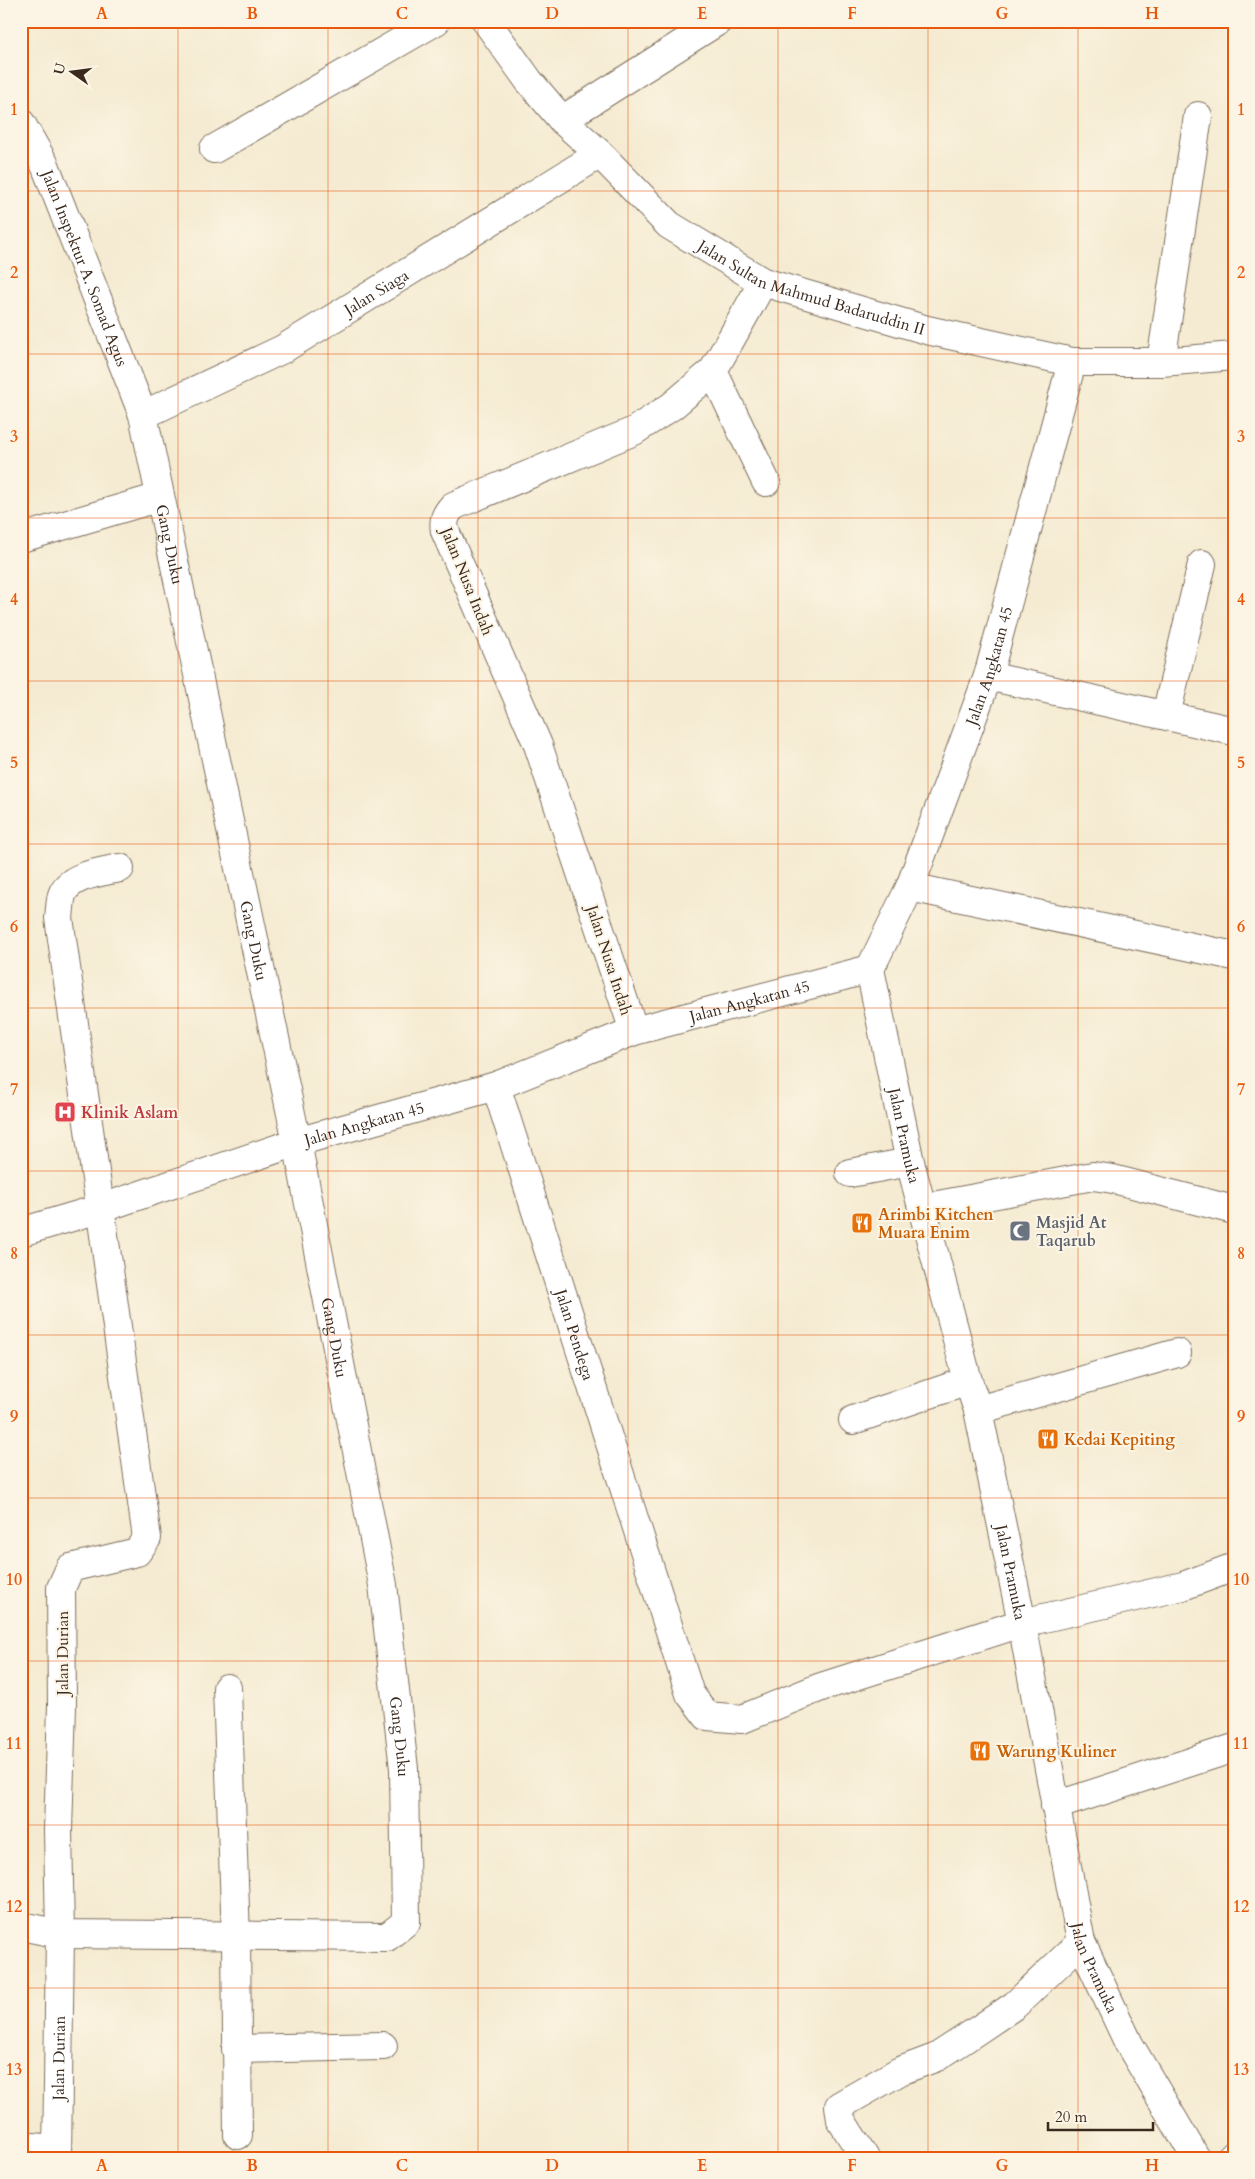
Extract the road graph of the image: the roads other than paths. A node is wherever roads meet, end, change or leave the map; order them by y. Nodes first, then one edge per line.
1 (436, 21) edge
2 (486, 21) edge
3 (718, 21) edge
4 (1198, 116) dead end
5 (562, 120) junction
6 (21, 123) edge
7 (214, 149) dead end
8 (600, 154) junction
9 (763, 282) junction
10 (1234, 356) edge
11 (1072, 362) junction
12 (1161, 362) junction
13 (713, 371) junction
14 (143, 415) junction
15 (766, 482) dead end
16 (160, 497) junction
17 (21, 538) edge
18 (1202, 564) dead end
19 (988, 676) junction
20 (1166, 715) junction
21 (1234, 731) edge
22 (120, 868) dead end
23 (910, 887) junction
24 (1234, 956) edge
25 (870, 969) junction
26 (634, 1031) junction
27 (496, 1086) junction
28 (297, 1142) junction
29 (910, 1162) junction
30 (850, 1173) dead end
31 (102, 1208) junction
32 (922, 1208) junction
33 (1234, 1210) edge
34 (21, 1232) edge
35 (1177, 1353) dead end
36 (968, 1380) junction
37 (978, 1410) junction
38 (853, 1420) dead end
39 (1234, 1567) edge
40 (1022, 1622) junction
41 (227, 1688) dead end
42 (1234, 1748) edge
43 (1055, 1806) junction
44 (21, 1926) edge
45 (60, 1934) junction
46 (236, 1937) junction
47 (1081, 1942) junction
48 (383, 2046) dead end
49 (236, 2049) junction
50 (238, 2135) dead end
51 (21, 2146) edge
52 (57, 2153) edge
53 (865, 2158) edge
54 (1196, 2158) edge

1 - 7 main road
2 - 5 main road, Jalan Sultan Mahmud Badaruddin II
3 - 5 main road
4 - 12 main road
5 - 8 main road, Jalan Sultan Mahmud Badaruddin II
6 - 14 main road, Jalan Inspektur A. Somad Agus
8 - 9 main road, Jalan Sultan Mahmud Badaruddin II
8 - 14 main road, Jalan Siaga
9 - 11 main road, Jalan Sultan Mahmud Badaruddin II
9 - 13 main road, Jalan Nusa Indah
10 - 12 main road, Jalan Sultan Mahmud Badaruddin II
11 - 12 main road, Jalan Sultan Mahmud Badaruddin II
11 - 19 main road, Jalan Angkatan 45
13 - 15 main road
13 - 26 main road, Jalan Nusa Indah
14 - 16 main road, Gang Duku
16 - 17 main road
16 - 28 main road, Gang Duku
18 - 20 main road
19 - 20 main road
19 - 23 main road, Jalan Angkatan 45
20 - 21 main road
22 - 31 main road
23 - 24 main road
23 - 25 main road, Jalan Angkatan 45
25 - 26 main road, Jalan Angkatan 45
25 - 29 main road, Jalan Pramuka
26 - 27 main road, Jalan Angkatan 45
27 - 28 main road, Jalan Angkatan 45
27 - 40 main road, Jalan Pendega
28 - 31 main road, Jalan Angkatan 45
28 - 46 main road, Gang Duku
29 - 30 main road
29 - 32 main road, Jalan Pramuka
31 - 34 main road, Jalan Angkatan 45
31 - 45 main road, Jalan Durian
32 - 33 main road
32 - 36 main road, Jalan Pramuka
35 - 37 main road
36 - 37 main road, Jalan Pramuka
36 - 38 main road
37 - 40 main road, Jalan Pramuka
39 - 40 main road, Jalan Pendega
40 - 43 main road, Jalan Pramuka
41 - 46 main road
42 - 43 main road
43 - 47 main road, Jalan Pramuka
44 - 45 main road, Gang Duku
45 - 46 main road, Gang Duku
45 - 52 main road, Jalan Durian
46 - 49 main road
47 - 53 main road
47 - 54 main road, Jalan Pramuka
48 - 49 main road
49 - 50 main road
51 - 52 main road

